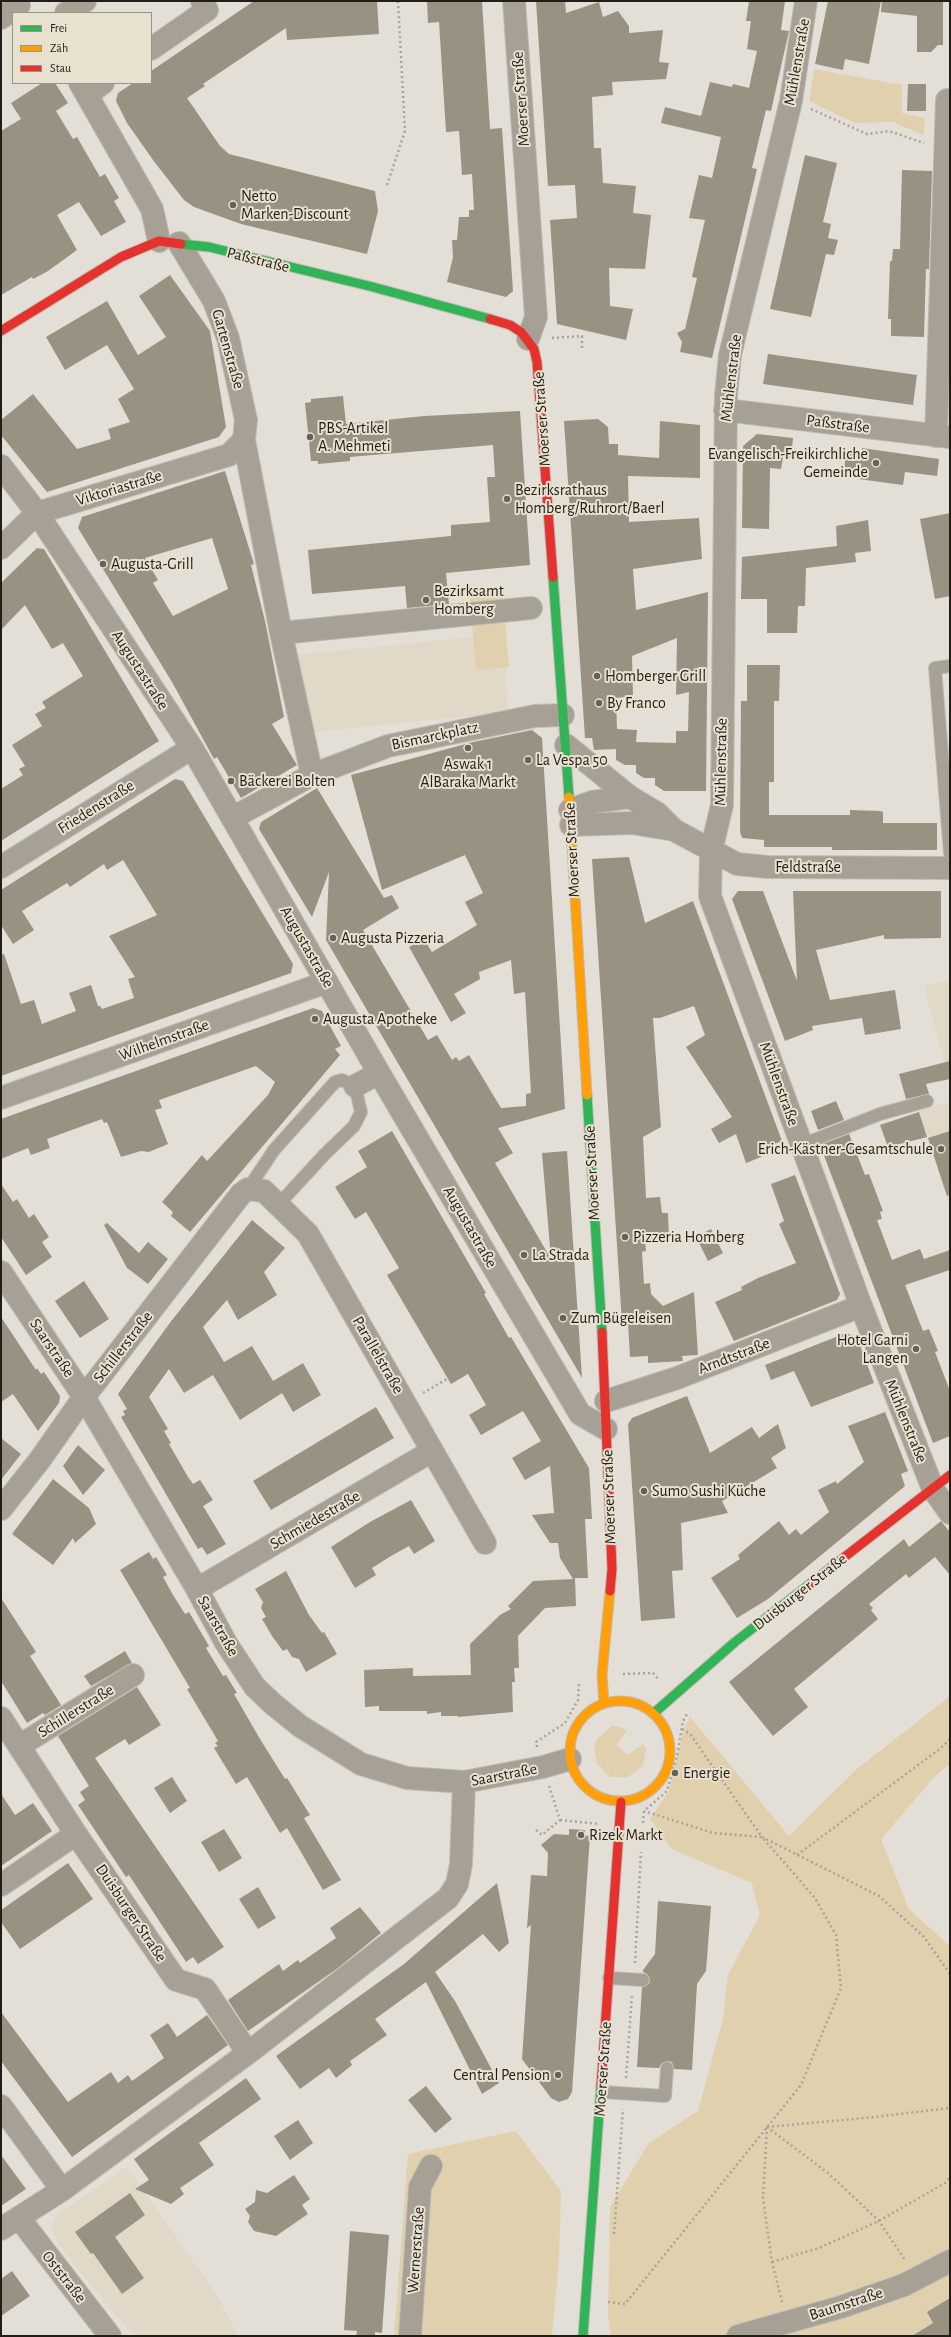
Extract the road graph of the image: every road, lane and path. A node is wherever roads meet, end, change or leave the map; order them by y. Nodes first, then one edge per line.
1 (85, 1) edge
2 (202, 1) edge
3 (398, 1) edge
4 (514, 1) edge
5 (806, 1) edge
6 (17, 3) edge
7 (68, 12) edge
8 (1, 18) edge
9 (152, 48) edge
10 (90, 87) edge
11 (949, 100) edge
12 (791, 101) junction
13 (946, 150) junction
14 (387, 186) dead end
15 (169, 242) junction
16 (1, 331) edge
17 (528, 339) junction
18 (582, 350) dead end
19 (725, 410) junction
20 (943, 437) edge
21 (244, 440) junction
22 (1, 466) edge
23 (37, 513) junction
24 (1, 548) edge
25 (531, 608) dead end
26 (281, 633) junction
27 (950, 666) edge
28 (563, 715) junction
29 (566, 745) junction
30 (192, 748) junction
31 (312, 774) junction
32 (630, 797) junction
33 (232, 818) junction
34 (571, 818) junction
35 (674, 830) junction
36 (711, 851) junction
37 (950, 853) edge
38 (1, 867) edge
39 (950, 868) edge
40 (327, 982) junction
41 (379, 1073) junction
42 (355, 1086) junction
43 (1, 1098) edge
44 (926, 1101) dead end
45 (802, 1145) junction
46 (248, 1189) junction
47 (279, 1204) junction
48 (1, 1272) edge
49 (861, 1306) junction
50 (447, 1379) dead end
51 (84, 1397) junction
52 (606, 1401) junction
53 (405, 1403) junction
54 (606, 1429) junction
55 (432, 1450) junction
56 (950, 1475) edge
57 (934, 1489) junction
58 (1, 1509) edge
59 (950, 1513) edge
60 (485, 1543) dead end
61 (197, 1589) junction
62 (622, 1674) dead end
63 (133, 1675) dead end
64 (580, 1676) dead end
65 (662, 1683) dead end
66 (604, 1703) junction
67 (654, 1713) junction
68 (687, 1714) dead end
69 (1, 1718) edge
70 (682, 1729) junction
71 (950, 1739) edge
72 (19, 1746) junction
73 (539, 1753) dead end
74 (570, 1759) junction
75 (464, 1782) junction
76 (548, 1783) dead end
77 (621, 1802) junction
78 (644, 1811) junction
79 (560, 1820) junction
80 (604, 1824) dead end
81 (642, 1824) dead end
82 (536, 1830) dead end
83 (76, 1834) junction
84 (762, 1837) junction
85 (641, 1847) dead end
86 (797, 1855) junction
87 (1, 1886) edge
88 (950, 1974) edge
89 (608, 1978) junction
90 (638, 1979) junction
91 (248, 2053) junction
92 (667, 2068) dead end
93 (602, 2092) junction
94 (625, 2093) junction
95 (1, 2106) edge
96 (950, 2108) edge
97 (767, 2127) junction
98 (431, 2166) dead end
99 (950, 2178) edge
100 (62, 2190) junction
101 (879, 2221) junction
102 (10, 2223) edge
103 (613, 2240) dead end
104 (950, 2261) edge
105 (772, 2262) junction
106 (917, 2278) junction
107 (609, 2294) dead end
108 (608, 2302) junction
109 (608, 2309) dead end
110 (787, 2322) junction
111 (110, 2336) edge
112 (410, 2336) edge
113 (583, 2336) edge
114 (738, 2336) edge

1 - 7 street
2 - 9 street
3 - 14 path
4 - 17 street, Moerser Straße
5 - 12 street, Mühlenstraße
6 - 8 street
10 - 15 street, Gartenstraße
11 - 13 street
12 - 13 path
12 - 19 street, Mühlenstraße
13 - 20 street
15 - 16 street, Paßstraße
15 - 17 street, Paßstraße
15 - 21 street, Gartenstraße
17 - 18 path
17 - 28 street, Moerser Straße
19 - 20 street, Paßstraße
19 - 36 street, Mühlenstraße
21 - 23 street, Viktoriastraße
21 - 26 street
22 - 23 street, Augustastraße
23 - 24 street, Viktoriastraße
23 - 30 street, Augustastraße
25 - 26 street
26 - 31 street
27 - 37 lane
28 - 29 street, Moerser Straße
28 - 31 street, Bismarckplatz
29 - 32 street, Feldstraße
29 - 34 street, Moerser Straße
30 - 33 street, Augustastraße
30 - 38 street, Friedenstraße
31 - 33 street, Bismarckplatz
32 - 34 street
32 - 35 street, Feldstraße
33 - 40 street, Augustastraße
34 - 35 street, Feldstraße
34 - 52 street, Moerser Straße
35 - 36 street, Feldstraße
36 - 39 street, Feldstraße
36 - 45 street, Mühlenstraße
40 - 41 street, Augustastraße
40 - 43 street, Wilhelmstraße
41 - 42 street
41 - 54 street, Augustastraße
42 - 46 lane
42 - 47 lane
44 - 45 lane
45 - 49 street, Mühlenstraße
46 - 47 street, Parallelstraße
46 - 51 street, Schillerstraße
47 - 53 street, Parallelstraße
48 - 51 street, Saarstraße
49 - 52 street, Arndtstraße
49 - 57 street, Mühlenstraße
50 - 53 path
51 - 58 street, Schillerstraße
51 - 61 street, Saarstraße
52 - 54 street, Moerser Straße
53 - 55 street, Parallelstraße
54 - 66 street, Moerser Straße
55 - 60 street, Parallelstraße
55 - 61 street, Schmiedestraße
56 - 57 street, Duisburger Straße
57 - 59 street, Mühlenstraße
57 - 67 street, Duisburger Straße
61 - 75 street, Saarstraße
62 - 65 path
63 - 72 street, Schillerstraße
64 - 73 path
66 - 67 street
66 - 74 street
67 - 77 street
68 - 70 path
69 - 72 street, Schillerstraße
70 - 78 path
70 - 84 path
71 - 86 path
72 - 83 street, Schillerstraße
74 - 75 street, Saarstraße
74 - 77 street
75 - 91 street
76 - 79 path
77 - 89 street, Moerser Straße
78 - 81 path
78 - 84 path
79 - 80 path
79 - 82 path
83 - 87 street
83 - 91 street, Duisburger Straße
84 - 86 path
84 - 97 path
85 - 90 path
86 - 88 path
89 - 90 lane
89 - 93 street, Moerser Straße
90 - 94 path
91 - 100 street
92 - 94 lane
93 - 94 lane
93 - 113 street, Moerser Straße
94 - 103 path
95 - 100 street
96 - 97 path
97 - 101 path
97 - 105 path
97 - 108 path
98 - 112 street, Wernerstraße
99 - 101 path
100 - 102 street
101 - 105 path
101 - 106 path
102 - 111 street, Oststraße
104 - 106 street, Baumstraße
105 - 110 path
106 - 110 street, Baumstraße
107 - 108 path
108 - 109 path
110 - 114 street, Baumstraße

